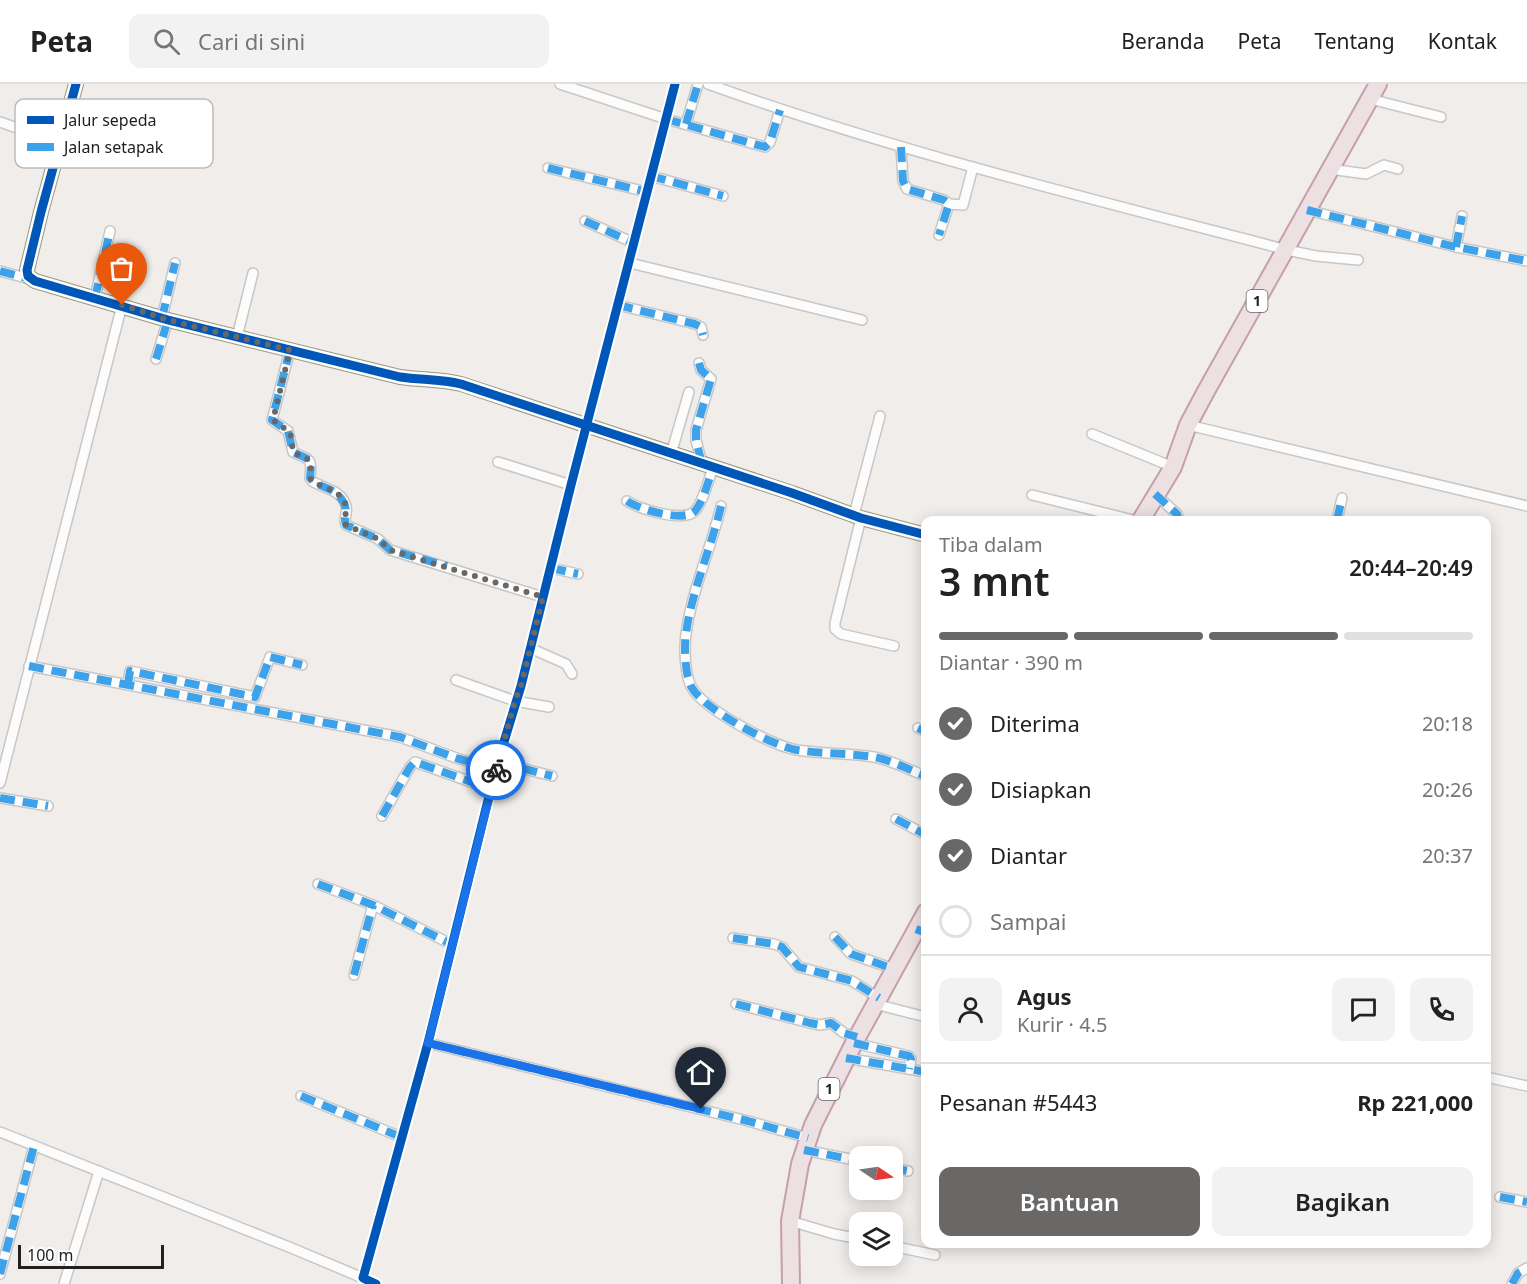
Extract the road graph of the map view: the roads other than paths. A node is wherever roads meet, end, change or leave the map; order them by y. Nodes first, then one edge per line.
1 (76, 84) edge
2 (560, 84) edge
3 (675, 84) edge
4 (698, 84) edge
5 (708, 84) edge
6 (1378, 84) edge
7 (72, 99) edge
8 (1370, 99) junction
9 (780, 110) junction
10 (1441, 117) dead end
11 (666, 118) junction
12 (0, 122) edge
13 (686, 124) junction
14 (15, 127) edge
15 (902, 147) junction
16 (973, 167) junction
17 (54, 168) edge
18 (548, 168) dead end
19 (1330, 169) junction
20 (1398, 169) dead end
21 (651, 176) junction
22 (646, 192) junction
23 (723, 196) dead end
24 (949, 204) junction
25 (1307, 210) junction
26 (1462, 216) dead end
27 (585, 221) dead end
28 (110, 231) dead end
29 (939, 235) dead end
30 (634, 243) junction
31 (1456, 247) junction
32 (1287, 250) junction
33 (1358, 260) dead end
34 (1527, 261) edge
35 (175, 263) dead end
36 (630, 263) junction
37 (0, 271) edge
38 (253, 273) dead end
39 (30, 279) junction
40 (95, 298) junction
41 (122, 305) junction
42 (618, 305) junction
43 (165, 319) junction
44 (862, 320) dead end
45 (703, 335) dead end
46 (237, 337) junction
47 (290, 350) junction
48 (156, 359) dead end
49 (699, 363) dead end
50 (689, 392) dead end
51 (880, 416) dead end
52 (1188, 425) junction
53 (587, 426) junction
54 (1092, 434) dead end
55 (671, 454) junction
56 (498, 462) dead end
57 (708, 466) junction
58 (1173, 467) junction
59 (571, 485) junction
60 (1155, 494) junction
61 (1032, 495) dead end
62 (1342, 498) dead end
63 (627, 501) dead end
64 (721, 506) dead end
65 (1527, 506) edge
66 (1117, 516) edge
67 (1143, 516) edge
68 (1178, 516) edge
69 (1337, 516) edge
70 (857, 517) junction
71 (921, 534) edge
72 (551, 568) junction
73 (578, 574) dead end
74 (543, 597) junction
75 (894, 645) dead end
76 (530, 648) junction
77 (302, 665) dead end
78 (29, 666) junction
79 (572, 674) dead end
80 (456, 680) dead end
81 (128, 684) junction
82 (515, 701) junction
83 (549, 707) dead end
84 (496, 768) junction
85 (921, 774) edge
86 (552, 776) dead end
87 (0, 783) edge
88 (491, 789) junction
89 (0, 798) edge
90 (48, 806) dead end
91 (382, 816) dead end
92 (896, 819) dead end
93 (921, 832) edge
94 (318, 884) dead end
95 (373, 905) junction
96 (921, 931) edge
97 (835, 937) dead end
98 (733, 938) dead end
99 (453, 945) junction
100 (894, 969) junction
101 (354, 975) dead end
102 (877, 1001) junction
103 (736, 1004) dead end
104 (921, 1015) edge
105 (428, 1043) junction
106 (852, 1046) junction
107 (909, 1069) junction
108 (921, 1071) edge
109 (1491, 1078) edge
110 (1527, 1086) edge
111 (301, 1096) dead end
112 (0, 1132) edge
113 (401, 1137) junction
114 (806, 1144) junction
115 (34, 1146) junction
116 (849, 1158) edge
117 (903, 1170) edge
118 (99, 1171) junction
119 (908, 1171) dead end
120 (1500, 1197) dead end
121 (1527, 1202) edge
122 (790, 1221) junction
123 (849, 1237) edge
124 (903, 1248) edge
125 (934, 1255) dead end
126 (1527, 1268) edge
127 (0, 1274) edge
128 (363, 1278) junction
129 (64, 1284) edge
130 (376, 1284) edge
131 (790, 1284) edge
132 (1512, 1284) edge

1 - 7 street
2 - 11 street
3 - 11 street
4 - 13 street
5 - 9 street
6 - 8 highway, 1
8 - 10 street
8 - 19 highway, 1
9 - 13 street
9 - 15 street
11 - 13 street
11 - 21 street
12 - 14 street
15 - 16 street
15 - 24 street
16 - 24 street
16 - 32 street
17 - 39 street
18 - 22 street
19 - 20 street
19 - 25 highway, 1
21 - 22 street
21 - 23 street
22 - 30 street
24 - 29 street
25 - 31 street
25 - 32 highway, 1
26 - 31 street
27 - 30 street
28 - 40 street
30 - 36 street
31 - 34 street
32 - 33 street
32 - 52 highway, 1
35 - 43 street
36 - 42 street
36 - 44 street
37 - 39 street
38 - 46 street
39 - 40 street
40 - 41 street
41 - 43 street
41 - 78 street
42 - 45 street
42 - 53 street
43 - 46 street
43 - 48 street
46 - 47 street
47 - 53 street
47 - 74 street
49 - 57 street
50 - 55 street
51 - 70 street
52 - 58 highway, 1
52 - 65 street
53 - 55 street
53 - 59 street
54 - 58 street
55 - 57 street
56 - 59 street
57 - 63 street
57 - 70 street
58 - 60 highway, 1
59 - 72 street
60 - 67 highway, 1
60 - 68 street
61 - 66 street
62 - 69 street
64 - 85 street
70 - 71 street
70 - 75 street
72 - 73 street
72 - 74 street
74 - 76 street
76 - 79 street
76 - 82 street
77 - 81 street
78 - 81 street
78 - 87 street
80 - 82 street
81 - 84 street
82 - 83 street
82 - 84 street
84 - 86 street
84 - 88 street
88 - 91 street
88 - 99 street
89 - 90 street
92 - 93 street
94 - 95 street
95 - 99 street
95 - 101 street
96 - 100 highway, 1
97 - 100 street
98 - 102 street
99 - 105 street
100 - 102 highway, 1
102 - 104 street
102 - 106 highway, 1
103 - 106 street
105 - 113 street
105 - 114 street
106 - 107 street
106 - 107 street
106 - 114 highway, 1
107 - 108 street
109 - 110 street
111 - 113 street
112 - 115 street
113 - 128 street
114 - 116 street
114 - 122 highway, 1
115 - 118 street
115 - 127 street
117 - 119 street
118 - 128 street
118 - 129 street
120 - 121 street
122 - 123 street
122 - 131 highway, 1
124 - 125 street
126 - 132 street
128 - 130 street

